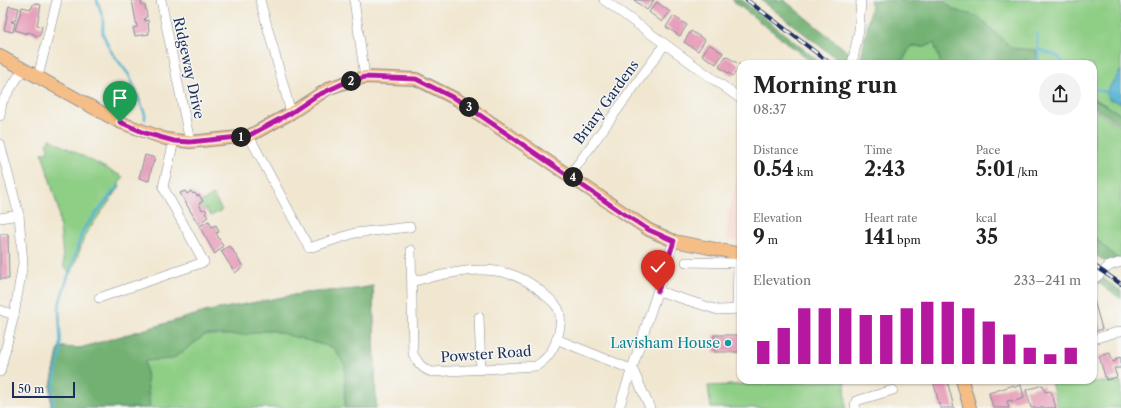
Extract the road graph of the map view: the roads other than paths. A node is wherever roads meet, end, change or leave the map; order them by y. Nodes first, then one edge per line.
1 (57, 0) edge
2 (161, 0) edge
3 (260, 0) edge
4 (354, 0) edge
5 (604, 0) edge
6 (861, 0) edge
7 (665, 44) junction
8 (0, 56) edge
9 (853, 60) edge
10 (23, 69) junction
11 (38, 77) junction
12 (365, 77) junction
13 (737, 96) edge
14 (291, 113) junction
15 (0, 116) edge
16 (248, 136) junction
17 (174, 141) junction
18 (190, 142) junction
19 (0, 144) edge
20 (570, 176) junction
21 (19, 215) junction
22 (0, 218) edge
23 (410, 227) dead end
24 (674, 241) junction
25 (411, 250) dead end
26 (737, 253) edge
27 (686, 262) dead end
28 (1121, 262) edge
29 (737, 263) edge
30 (1097, 276) edge
31 (413, 280) junction
32 (658, 291) junction
33 (99, 298) dead end
34 (737, 309) edge
35 (0, 310) edge
36 (14, 314) junction
37 (478, 317) dead end
38 (1121, 331) edge
39 (1097, 338) edge
40 (556, 339) junction
41 (481, 370) junction
42 (633, 370) junction
43 (0, 372) edge
44 (963, 384) edge
45 (893, 390) dead end
46 (619, 408) edge
47 (650, 408) edge
48 (855, 408) edge
49 (970, 408) edge

1 - 11 street
2 - 18 street, Ridgeway Drive
3 - 14 street
4 - 12 street
5 - 7 street
6 - 9 street
7 - 13 street
7 - 20 street, Briary Gardens
8 - 10 main road
10 - 11 main road
10 - 15 street
11 - 17 main road
12 - 14 main road
12 - 20 main road
14 - 16 main road
16 - 18 main road
16 - 23 street
17 - 18 main road
17 - 33 street
19 - 21 street
20 - 24 main road
21 - 22 street
21 - 36 street
24 - 26 main road
24 - 32 street
25 - 31 street, Powster Road
27 - 29 street
28 - 30 street
31 - 40 street, Powster Road
31 - 41 street, Powster Road
32 - 34 street
32 - 42 street
35 - 36 street
36 - 43 street
37 - 41 street
38 - 39 street
40 - 41 street, Powster Road
40 - 42 street
42 - 46 street
42 - 47 street
44 - 49 main road
45 - 48 street

